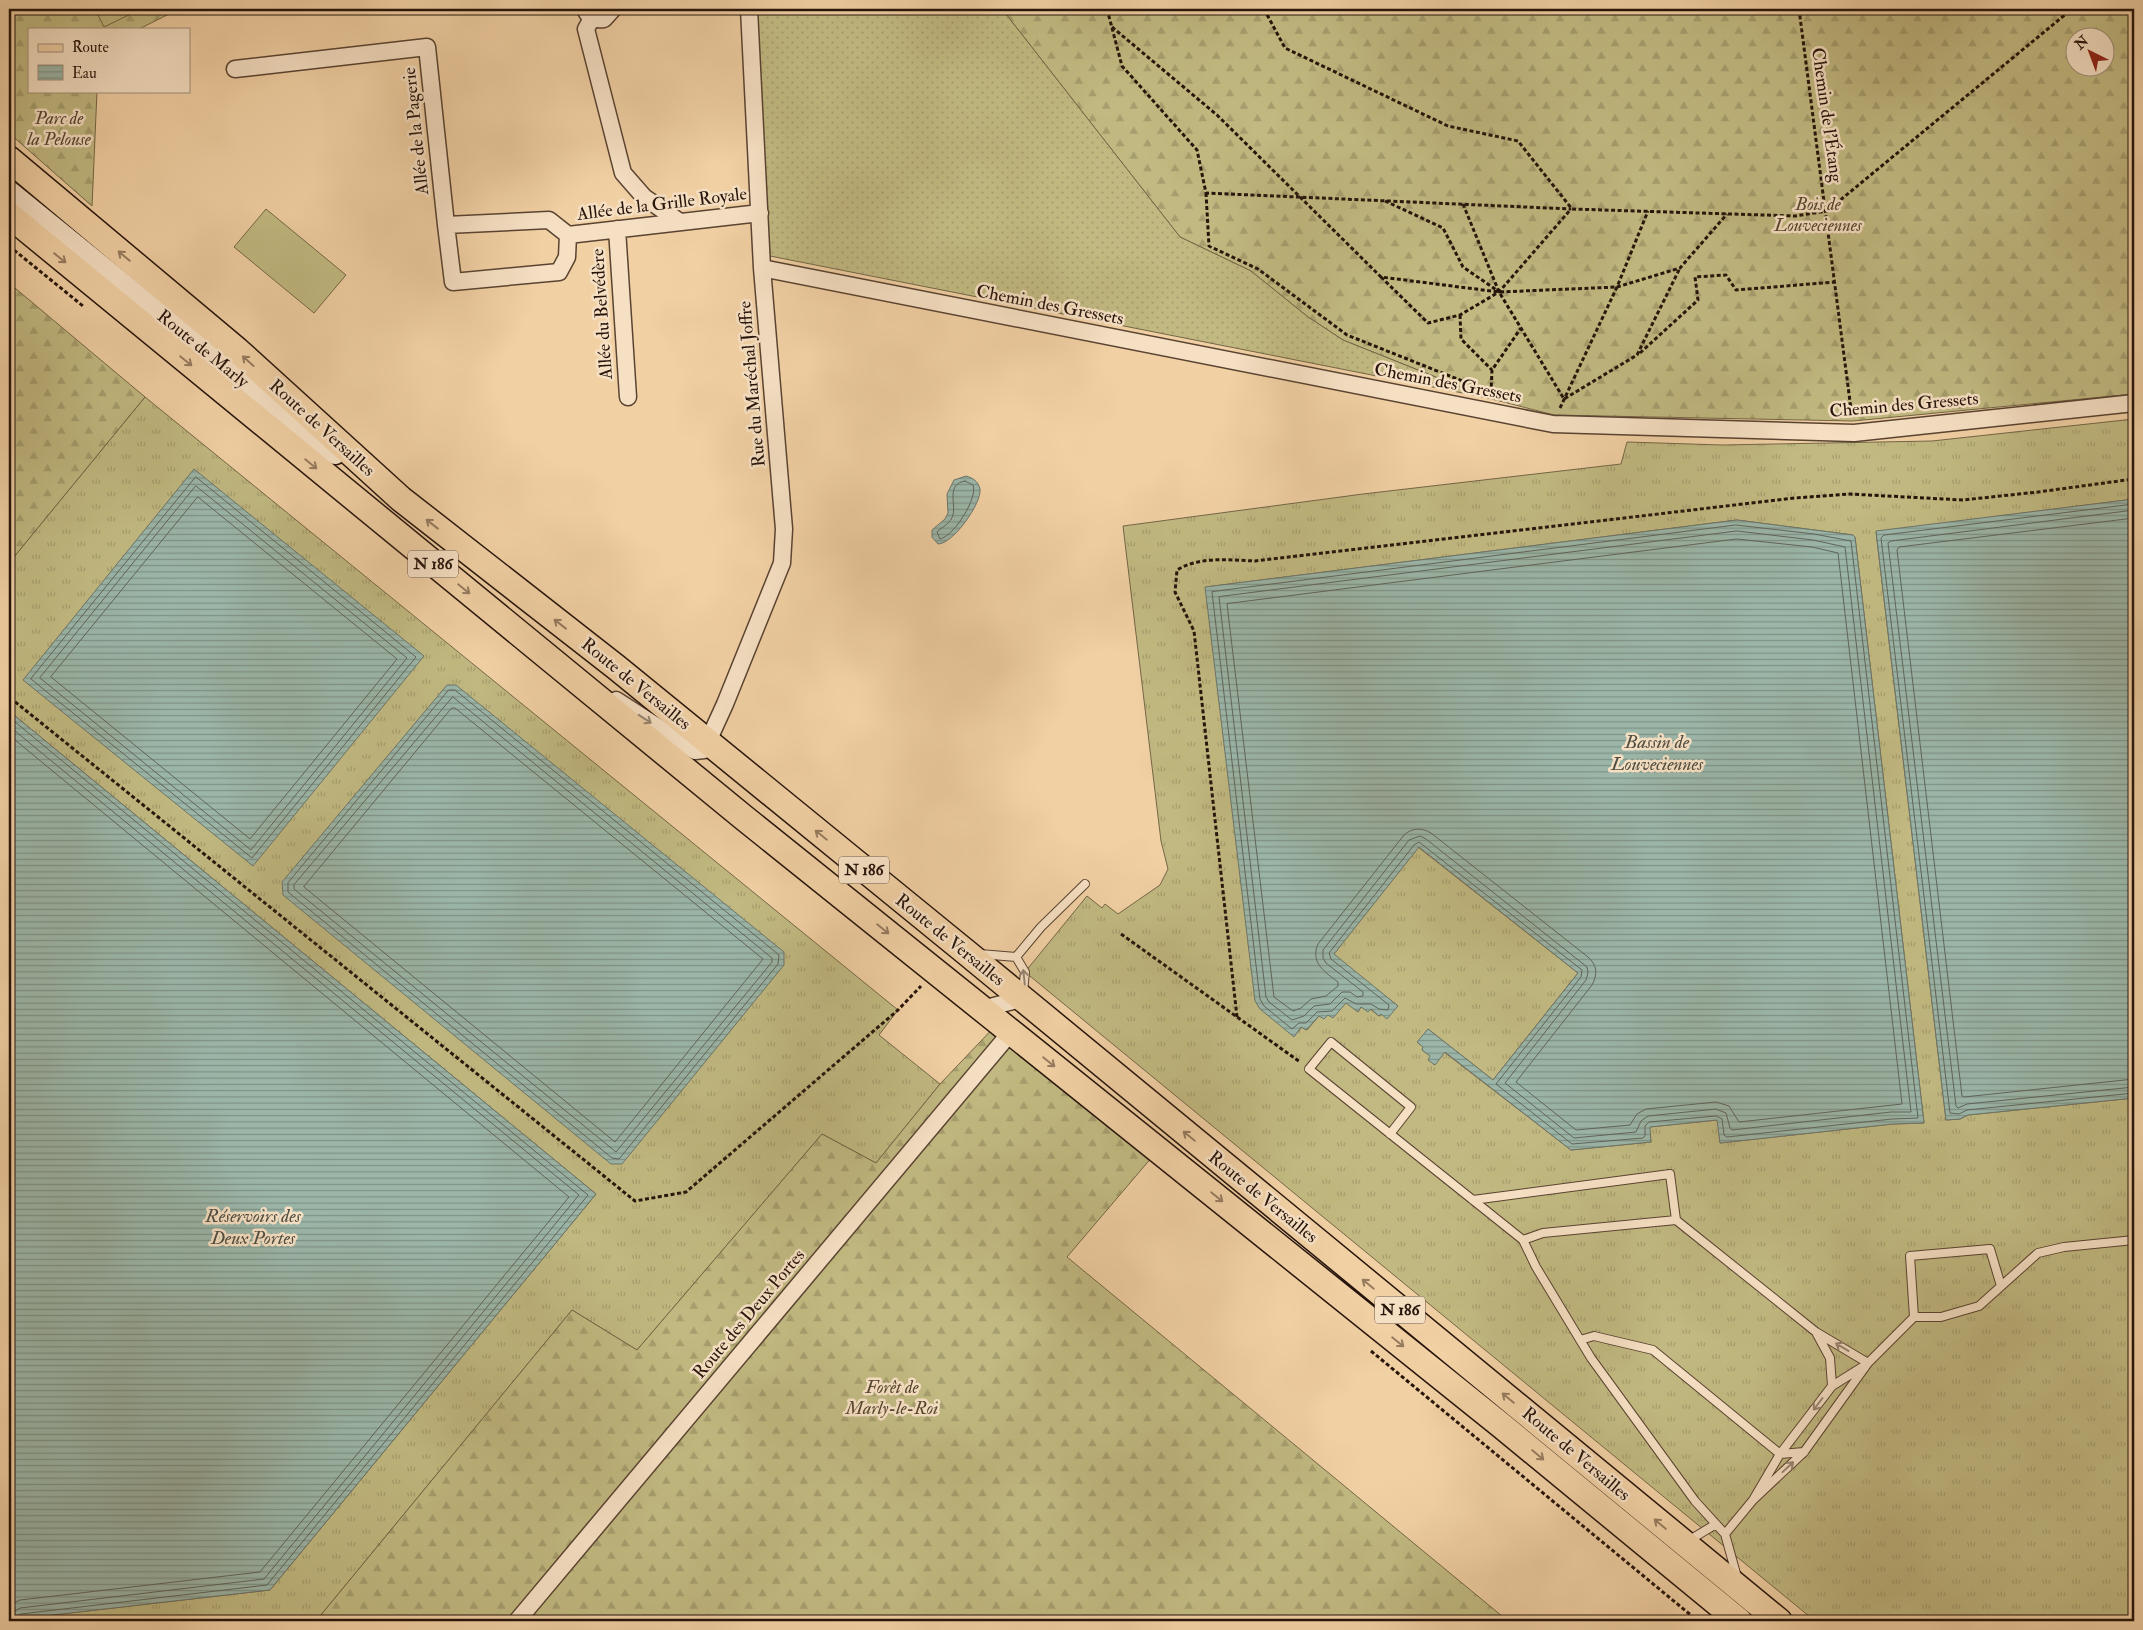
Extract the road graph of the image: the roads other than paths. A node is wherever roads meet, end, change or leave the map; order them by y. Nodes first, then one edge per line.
1 (613, 9) edge
2 (749, 9) edge
3 (588, 13) edge
4 (235, 69) dead end
5 (9, 159) edge
6 (9, 192) edge
7 (760, 213) junction
8 (9, 215) edge
9 (680, 222) junction
10 (446, 226) junction
11 (617, 229) junction
12 (568, 235) junction
13 (762, 268) junction
14 (215, 346) junction
15 (628, 397) dead end
16 (2134, 403) edge
17 (586, 689) junction
18 (708, 742) junction
19 (1085, 884) dead end
20 (967, 953) junction
21 (1016, 957) junction
22 (1021, 999) junction
23 (982, 1008) junction
24 (1011, 1032) junction
25 (1390, 1134) junction
26 (1473, 1200) junction
27 (1676, 1220) junction
28 (1522, 1240) junction
29 (2134, 1240) edge
30 (2001, 1286) junction
31 (1914, 1317) junction
32 (1816, 1332) junction
33 (1580, 1340) junction
34 (1868, 1363) junction
35 (1832, 1386) junction
36 (1804, 1452) junction
37 (1780, 1454) junction
38 (1753, 1500) junction
39 (1716, 1524) junction
40 (1725, 1534) junction
41 (1685, 1544) junction
42 (1739, 1588) junction
43 (517, 1621) edge
44 (1739, 1621) edge
45 (1779, 1621) edge

1 - 3 street
2 - 7 street, Rue du Maréchal Joffre
3 - 9 street
4 - 10 street, Allée de la Pagerie
14 -> 5 main road, Route de Versailles / N 186
6 - 14 main road, Route de Marly
7 - 9 street, Allée de la Grille Royale
7 - 13 street, Rue du Maréchal Joffre
8 -> 17 main road, Route de Versailles / N 186
9 - 11 street, Allée de la Grille Royale
10 - 12 street, Allée de la Grille Royale
10 - 12 street, Allée de la Grille Royale
11 - 12 street, Allée de la Grille Royale
11 - 15 street, Allée du Belvédère
13 - 16 street, Chemin des Gressets
13 - 18 street, Rue du Maréchal Joffre
18 -> 14 main road, Route de Versailles / N 186
17 -> 18 street
17 -> 23 main road, Route de Versailles / N 186
20 -> 18 main road, Route de Versailles / N 186
19 - 21 lane
20 - 21 lane
20 - 22 main road, Route de Versailles / N 186
22 -> 21 lane
22 - 23 street
41 -> 22 main road, Route de Versailles / N 186
23 - 24 main road, Route de Versailles / N 186
24 - 43 street, Route des Deux Portes
24 -> 44 main road, Route de Versailles / N 186
25 - 25 lane
25 - 26 lane
26 - 27 lane
26 - 28 lane
27 - 28 lane
27 - 32 lane
28 - 33 lane
29 - 30 lane
30 - 31 lane
30 - 31 lane
31 - 34 lane
34 -> 32 lane
32 - 35 lane
33 - 37 lane
33 - 39 lane
34 - 35 lane
34 - 36 lane
35 -> 37 lane
36 - 37 lane
38 -> 36 lane
37 - 38 lane
38 - 40 lane
39 - 40 lane
39 - 41 lane
40 - 42 lane
41 - 42 main road, Route de Versailles / N 186
42 - 45 main road, Route de Versailles / N 186

